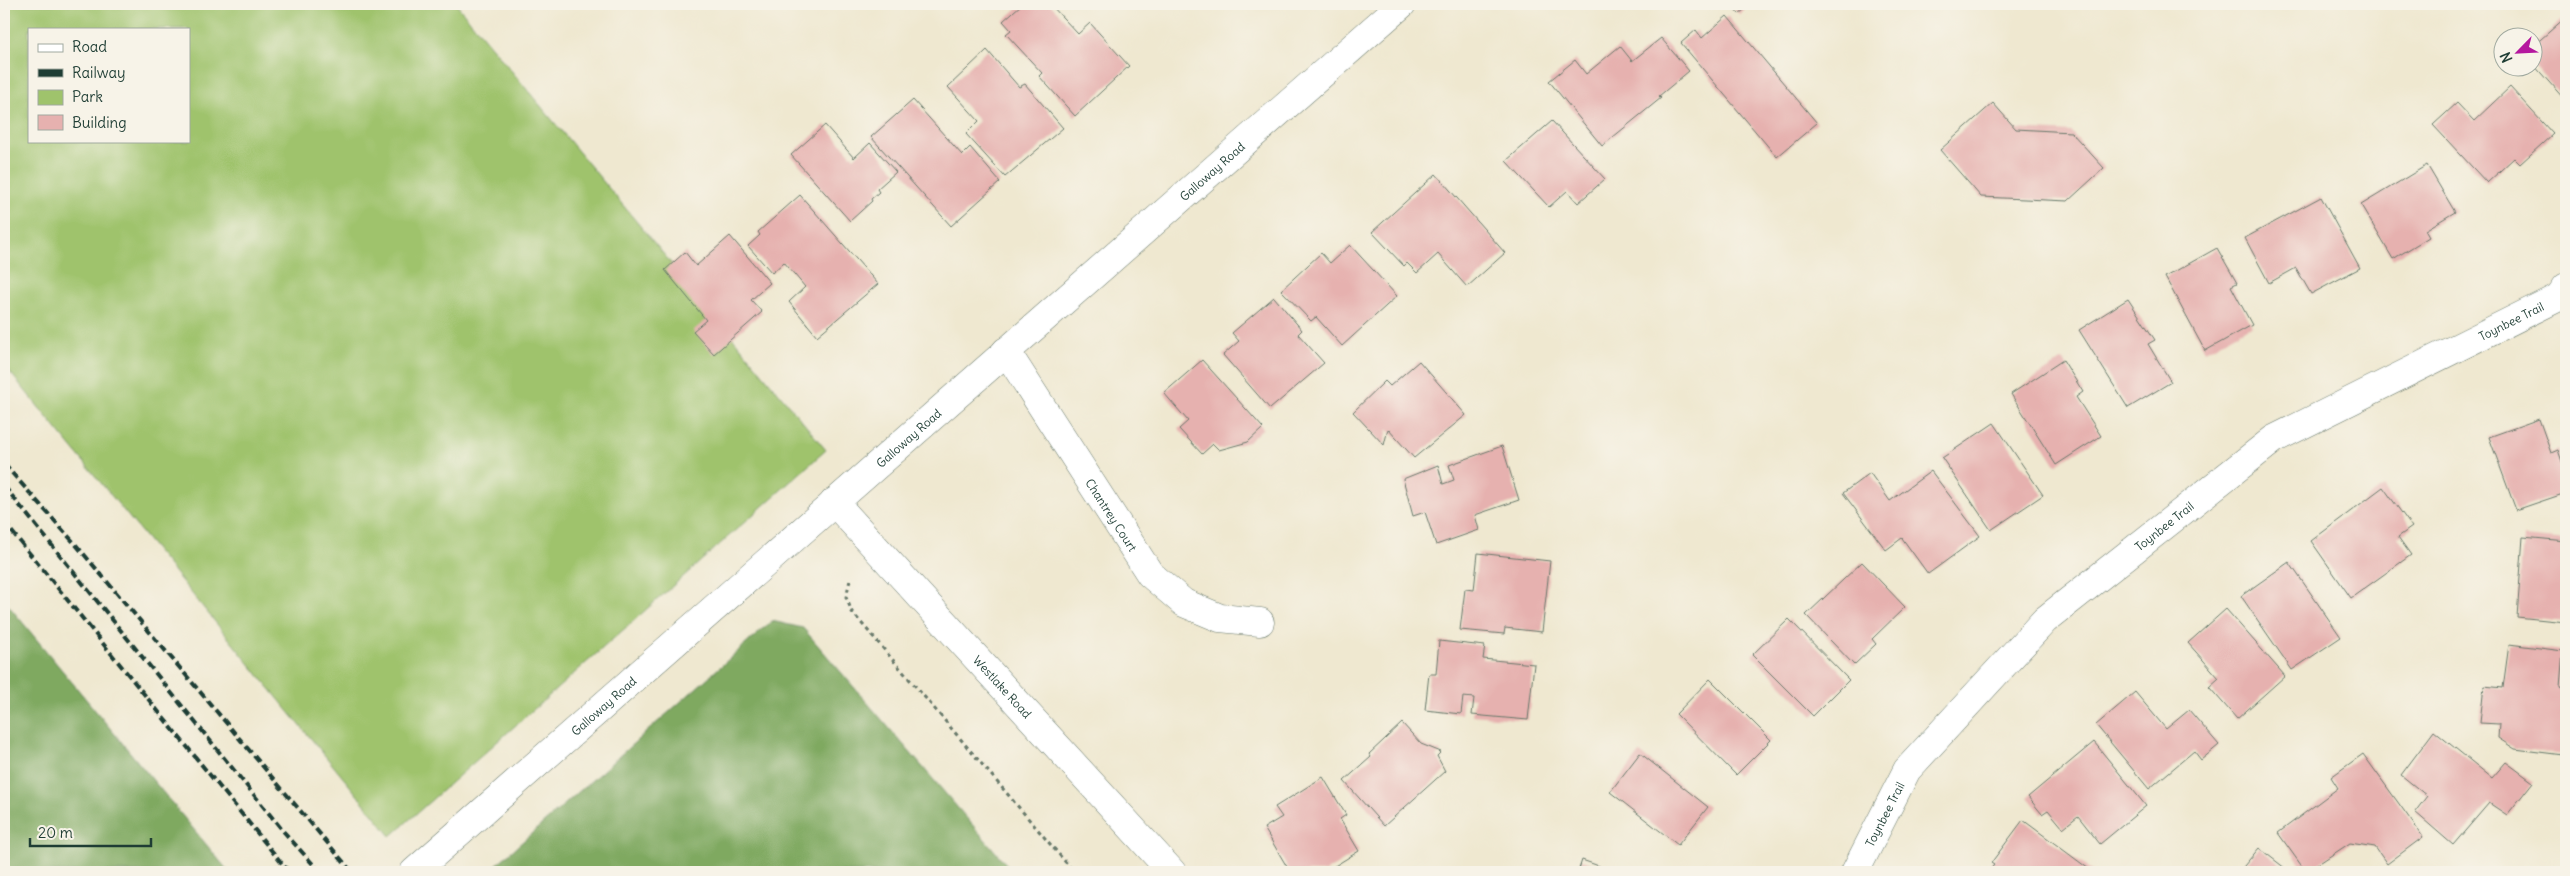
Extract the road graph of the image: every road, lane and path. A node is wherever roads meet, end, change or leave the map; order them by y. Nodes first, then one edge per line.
1 (1402, 4) edge
2 (2564, 296) edge
3 (1006, 351) junction
4 (834, 502) junction
5 (850, 580) dead end
6 (1260, 622) dead end
7 (414, 872) edge
8 (1074, 872) edge
9 (1172, 872) edge
10 (1854, 872) edge

1 - 3 street, Galloway Road
2 - 10 street, Toynbee Trail
3 - 4 street, Galloway Road
3 - 6 street, Chantrey Court
4 - 7 street, Galloway Road
4 - 9 street, Westlake Road
5 - 8 path

